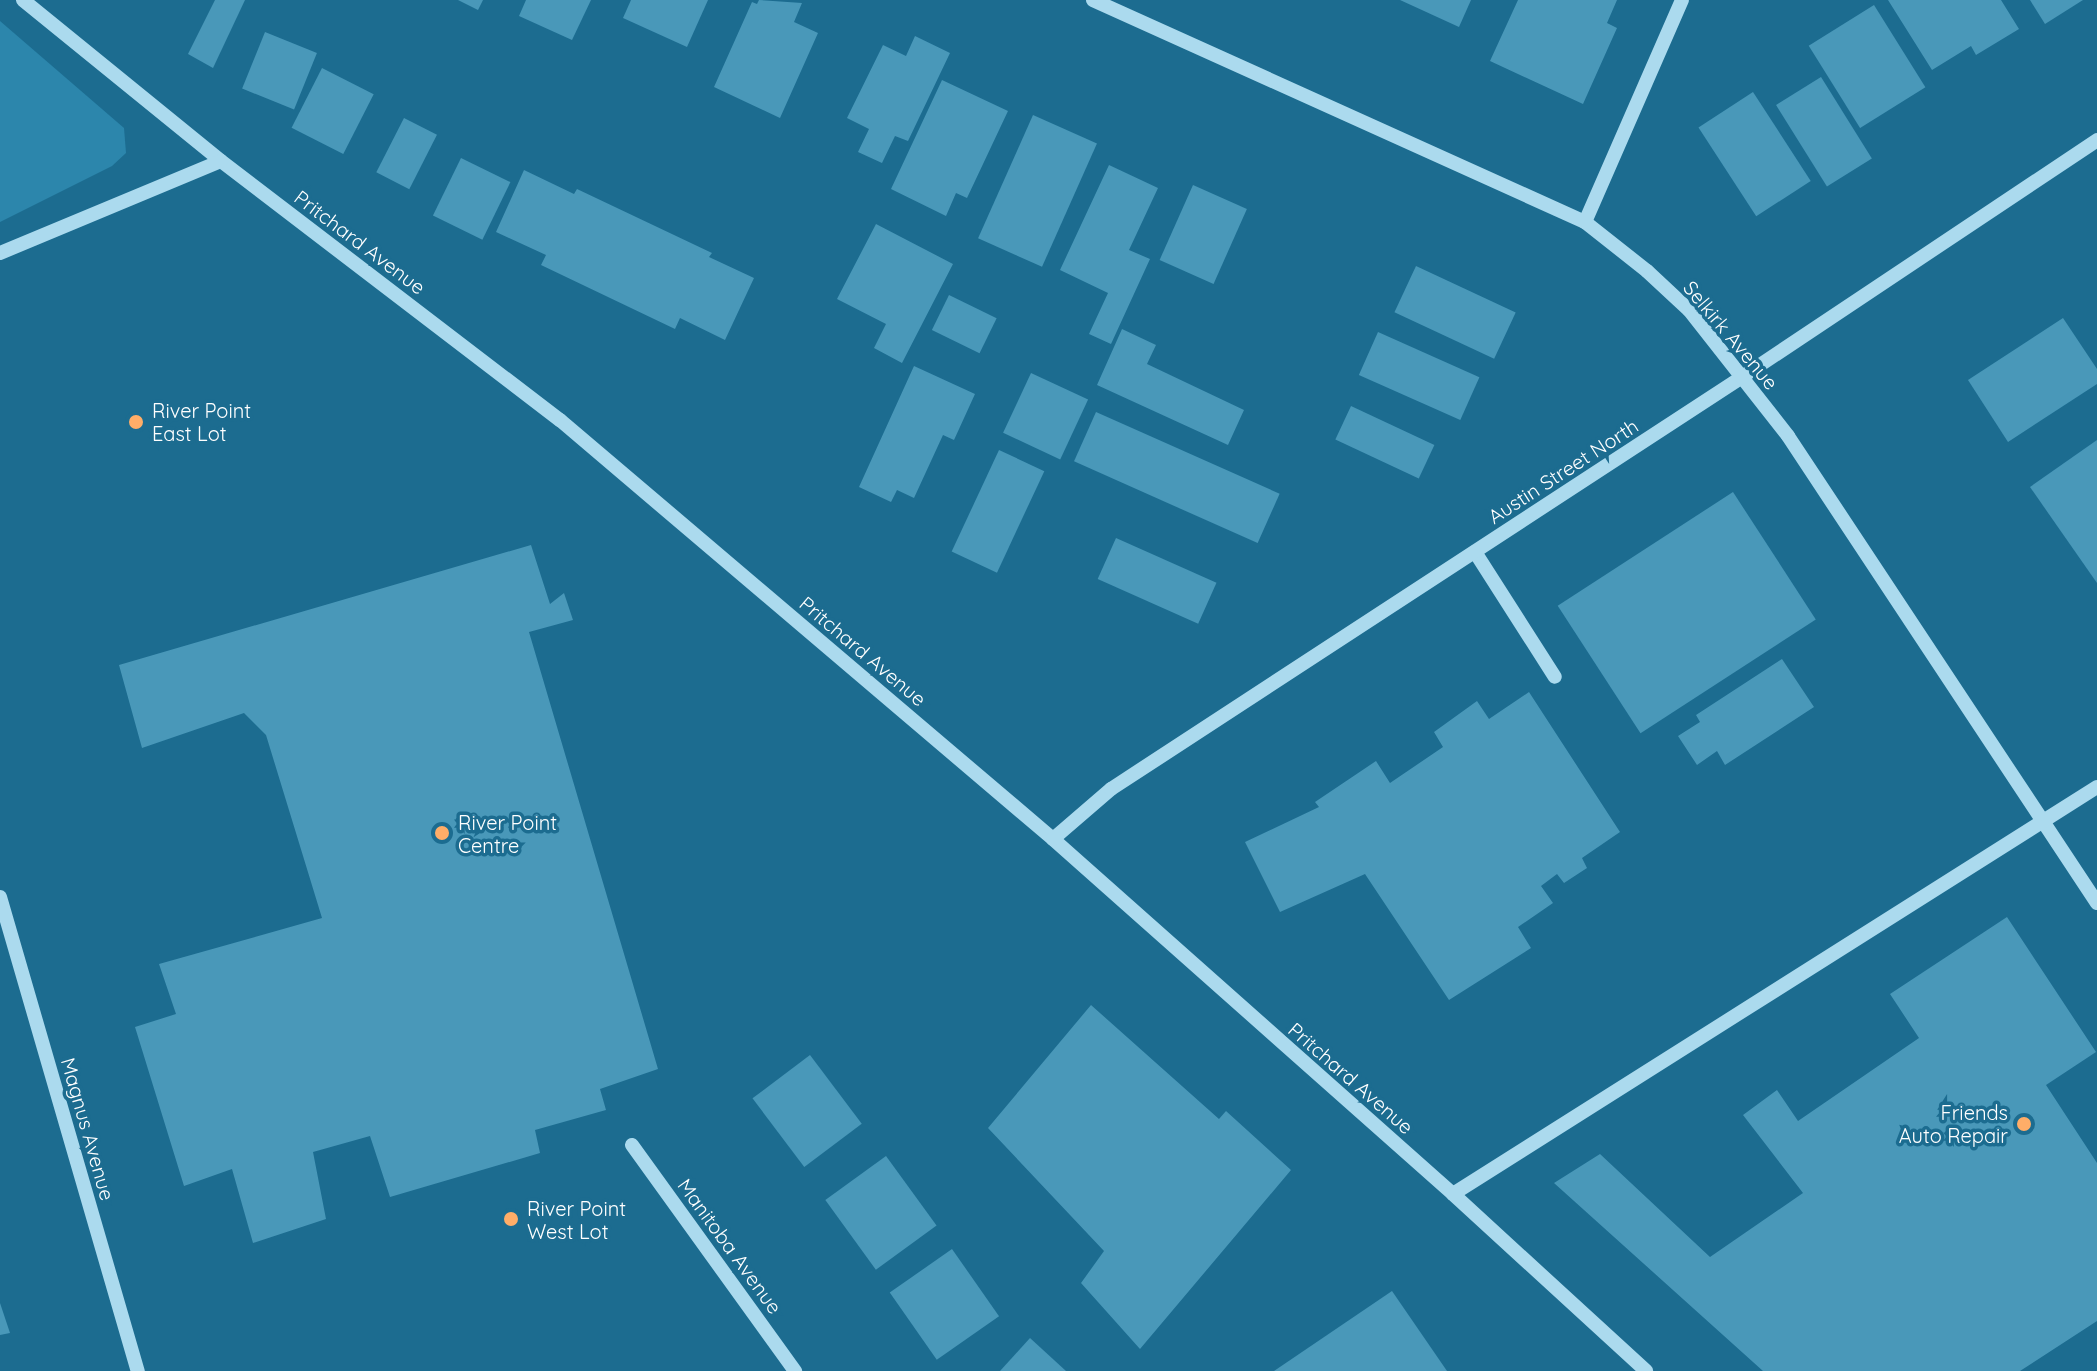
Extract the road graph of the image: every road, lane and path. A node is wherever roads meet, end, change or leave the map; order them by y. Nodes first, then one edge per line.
1 (23, 0) edge
2 (1093, 0) edge
3 (1682, 0) edge
4 (2097, 140) edge
5 (221, 161) junction
6 (1585, 222) junction
7 (0, 253) edge
8 (1742, 377) junction
9 (1475, 552) junction
10 (1555, 677) dead end
11 (2097, 787) edge
12 (2045, 821) junction
13 (1053, 839) junction
14 (0, 897) edge
15 (2097, 903) edge
16 (632, 1145) dead end
17 (1453, 1194) junction
18 (138, 1371) edge
19 (795, 1371) edge
20 (1646, 1371) edge

1 - 5 street, Pritchard Avenue
2 - 6 street, Selkirk Avenue
3 - 6 street
4 - 8 street, Austin Street North
5 - 7 street
5 - 13 street, Pritchard Avenue
6 - 8 street, Selkirk Avenue
8 - 9 street, Austin Street North
8 - 12 street, Selkirk Avenue
9 - 10 street
9 - 13 street, Austin Street North
11 - 12 street
12 - 15 street, Selkirk Avenue
12 - 17 street
13 - 17 street, Pritchard Avenue
14 - 18 street, Magnus Avenue
16 - 19 street, Manitoba Avenue
17 - 20 street, Pritchard Avenue

